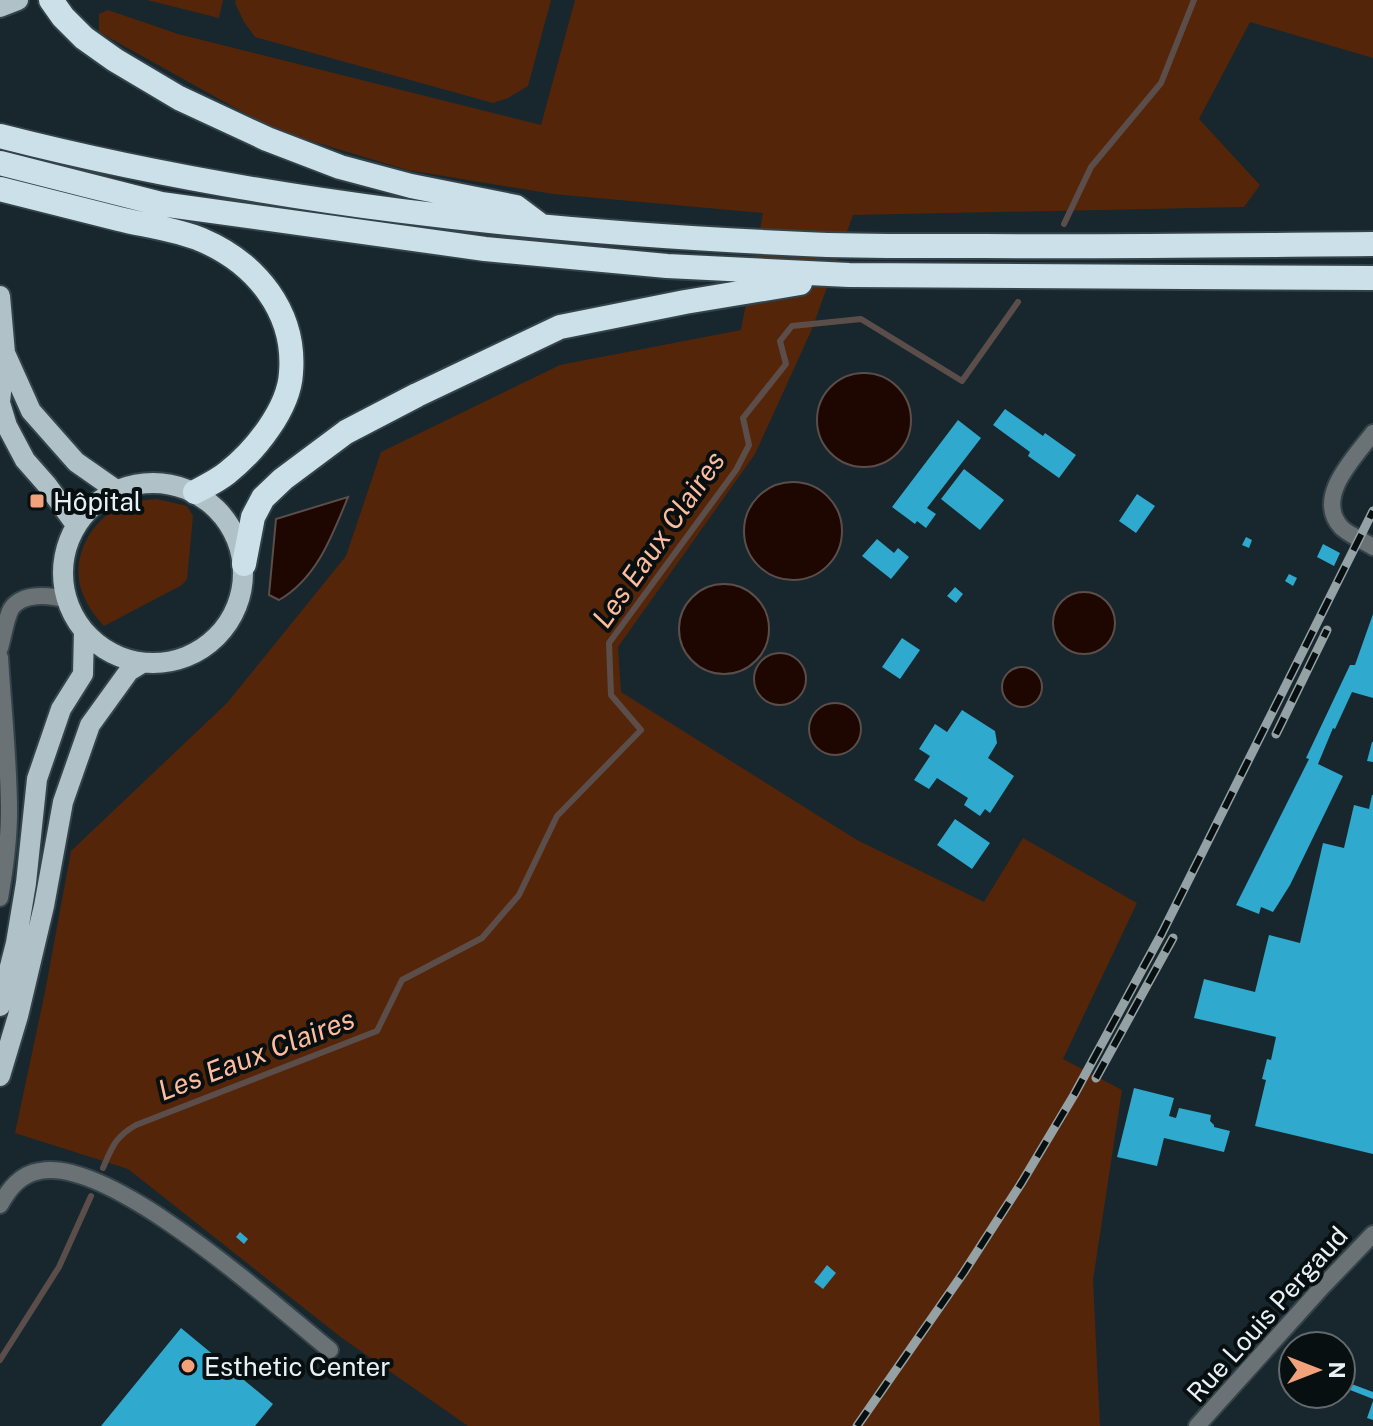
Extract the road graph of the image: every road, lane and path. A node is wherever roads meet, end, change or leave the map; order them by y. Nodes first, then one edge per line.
1 (51, 0) edge
2 (0, 136) edge
3 (0, 163) edge
4 (0, 189) edge
5 (542, 227) junction
6 (1373, 244) edge
7 (849, 275) junction
8 (1373, 278) edge
9 (0, 296) edge
10 (5, 353) junction
11 (0, 402) edge
12 (1373, 433) edge
13 (116, 490) junction
14 (195, 492) junction
15 (76, 525) junction
16 (1373, 547) edge
17 (244, 564) junction
18 (67, 600) junction
19 (84, 631) junction
20 (0, 648) edge
21 (0, 657) edge
22 (142, 663) junction
23 (0, 897) edge
24 (0, 1006) edge
25 (0, 1076) edge
26 (0, 1205) edge
27 (1373, 1234) edge
28 (330, 1350) dead end
29 (1197, 1426) edge

1 - 5 highway
2 - 5 highway
3 - 7 highway
4 - 14 highway
5 - 6 highway
7 - 8 highway
7 - 17 highway
9 - 10 main road
10 - 11 main road
10 - 13 main road
11 - 15 main road
12 - 16 street
13 - 14 main road
13 - 15 main road
14 - 17 main road
15 - 18 main road
17 - 22 main road
18 - 19 main road
18 - 20 street
19 - 22 main road
19 - 24 main road
21 - 23 street
22 - 25 main road
26 - 28 street
27 - 29 street, Rue Louis Pergaud

